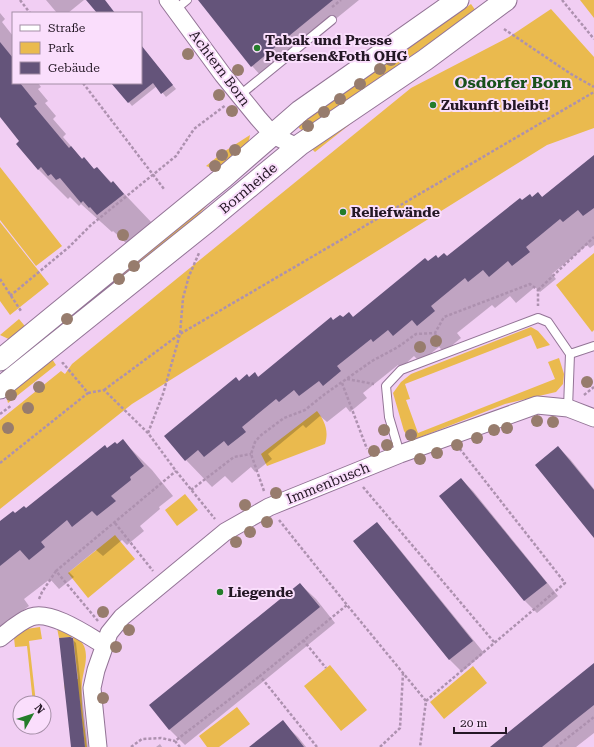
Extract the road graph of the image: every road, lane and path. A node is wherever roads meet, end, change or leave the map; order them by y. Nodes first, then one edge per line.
1 (20, 0) edge
2 (458, 0) edge
3 (506, 0) edge
4 (562, 0) edge
5 (177, 3) edge
6 (29, 12) edge
7 (332, 20) dead end
8 (504, 29) dead end
9 (589, 33) junction
10 (594, 35) edge
11 (594, 39) edge
12 (84, 84) edge
13 (594, 87) edge
14 (594, 92) edge
15 (240, 95) junction
16 (273, 134) junction
17 (297, 147) junction
18 (154, 176) junction
19 (164, 190) dead end
20 (206, 222) junction
21 (594, 237) edge
22 (199, 253) dead end
23 (0, 279) edge
24 (538, 290) junction
25 (10, 296) junction
26 (21, 311) dead end
27 (538, 318) junction
28 (180, 334) junction
29 (594, 346) edge
30 (570, 354) junction
31 (0, 360) edge
32 (63, 363) dead end
33 (347, 379) junction
34 (342, 383) junction
35 (386, 386) junction
36 (0, 388) edge
37 (104, 390) junction
38 (88, 392) junction
39 (568, 408) junction
40 (594, 418) edge
41 (148, 433) junction
42 (450, 436) junction
43 (251, 454) junction
44 (400, 454) junction
45 (0, 463) edge
46 (373, 464) junction
47 (176, 471) junction
48 (352, 473) junction
49 (191, 490) junction
50 (269, 507) junction
51 (115, 523) junction
52 (225, 532) junction
53 (56, 571) junction
54 (163, 583) junction
55 (347, 605) junction
56 (31, 616) junction
57 (0, 638) edge
58 (107, 639) junction
59 (303, 640) junction
60 (494, 642) junction
61 (326, 668) dead end
62 (403, 672) junction
63 (260, 676) junction
64 (426, 701) junction
65 (594, 716) edge
66 (176, 741) junction
67 (98, 747) edge
68 (131, 747) edge
69 (180, 747) edge
70 (317, 747) edge
71 (380, 747) edge
72 (420, 747) edge
73 (556, 747) edge

1 - 6 path
2 - 16 street, Bornheide
3 - 17 street, Bornheide
4 - 9 path
5 - 15 street, Achtern Born
7 - 15 lane
8 - 13 path
9 - 10 path
9 - 11 path
12 - 18 path
14 - 28 path
15 - 16 street, Achtern Born
15 - 18 path
16 - 17 street
16 - 20 street
16 - 31 street, Bornheide
17 - 20 street, Bornheide
18 - 19 path
18 - 25 path
20 - 36 street, Bornheide
21 - 24 path
22 - 28 path
23 - 25 path
24 - 27 path
24 - 33 path
25 - 26 path
27 - 30 lane
27 - 35 lane
28 - 37 path
28 - 41 path
29 - 30 lane
30 - 39 lane
32 - 38 path
33 - 34 path
33 - 35 path
34 - 43 path
34 - 46 path
35 - 44 lane
37 - 38 path
37 - 41 path
38 - 45 path
39 - 40 street, Immenbusch
39 - 42 street, Immenbusch
41 - 47 path
42 - 44 street, Immenbusch
42 - 60 path
43 - 49 path
43 - 50 path
44 - 46 street, Immenbusch
46 - 48 street, Immenbusch
47 - 49 path
47 - 51 path
48 - 50 street, Immenbusch
48 - 60 path
49 - 52 path
50 - 52 street, Immenbusch
50 - 55 path
51 - 53 path
51 - 54 path
52 - 54 street, Immenbusch
53 - 56 path
53 - 58 path
54 - 58 street, Immenbusch
55 - 59 path
55 - 62 path
56 - 57 street
56 - 58 street
58 - 67 street, Immenbusch
59 - 61 path
59 - 63 path
60 - 64 path
62 - 64 path
62 - 71 path
63 - 66 path
63 - 70 path
64 - 72 path
65 - 73 path
66 - 68 path
66 - 69 path

